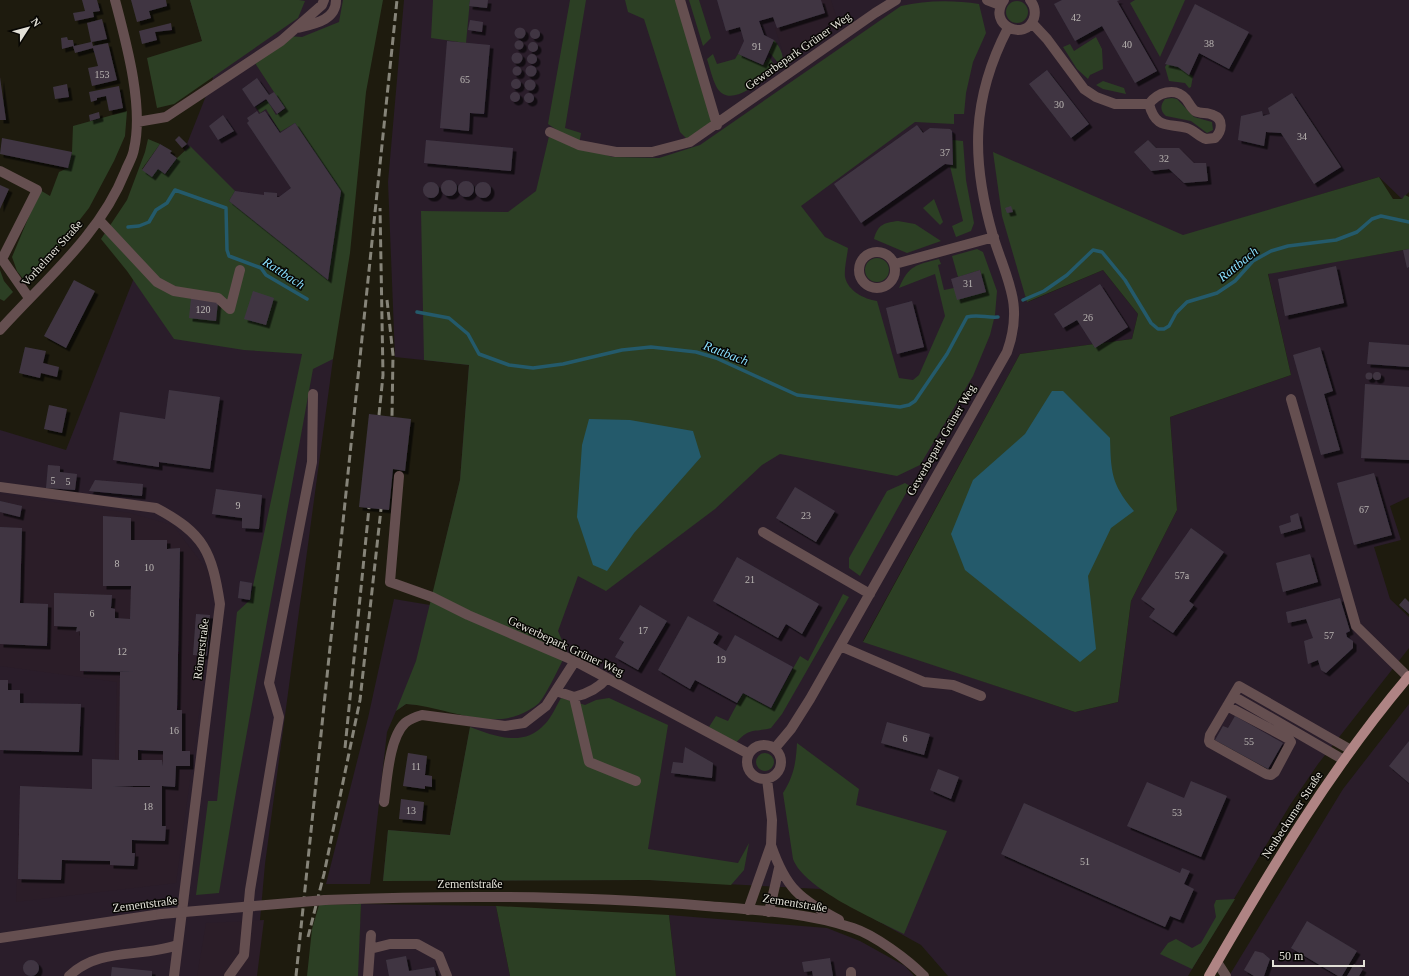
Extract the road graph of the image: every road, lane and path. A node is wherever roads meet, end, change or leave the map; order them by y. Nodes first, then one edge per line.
1 (115, 0) edge
2 (324, 0) edge
3 (336, 0) edge
4 (680, 0) edge
5 (896, 0) edge
6 (987, 0) edge
7 (1030, 0) edge
8 (1002, 3) edge
9 (1032, 23) junction
10 (1008, 28) junction
11 (296, 29) junction
12 (1148, 104) junction
13 (137, 122) junction
14 (717, 125) junction
15 (550, 132) dead end
16 (0, 171) edge
17 (99, 220) junction
18 (994, 237) junction
19 (1, 260) edge
20 (894, 264) dead end
21 (240, 270) dead end
22 (29, 298) junction
23 (0, 330) edge
24 (313, 394) dead end
25 (1291, 400) dead end
26 (399, 476) dead end
27 (0, 487) edge
28 (763, 532) dead end
29 (870, 594) junction
30 (840, 646) junction
31 (575, 661) junction
32 (1409, 677) edge
33 (607, 678) junction
34 (556, 691) junction
35 (981, 696) dead end
36 (1233, 696) junction
37 (574, 697) junction
38 (1227, 706) junction
39 (775, 748) junction
40 (1351, 750) junction
41 (749, 754) junction
42 (1344, 760) junction
43 (767, 779) junction
44 (636, 781) dead end
45 (384, 802) dead end
46 (771, 845) junction
47 (779, 868) junction
48 (748, 910) junction
49 (770, 912) junction
50 (854, 928) junction
51 (371, 935) dead end
52 (0, 938) edge
53 (177, 945) junction
54 (370, 949) junction
55 (1217, 962) junction
56 (69, 976) edge
57 (174, 976) edge
58 (228, 976) edge
59 (368, 976) edge
60 (447, 976) edge
61 (924, 976) edge
62 (1209, 976) edge
63 (1226, 976) edge

1 - 13 street, Vorhelmer Straße
2 - 11 street
3 - 11 street
4 - 14 street
5 - 14 street, Gewerbepark Grüner Weg
6 - 8 street
7 - 9 street
8 - 10 street
9 - 10 street
9 - 12 street
10 - 18 street, Gewerbepark Grüner Weg
11 - 13 street
12 - 12 street
13 - 17 street, Vorhelmer Straße
14 - 15 street, Gewerbepark Grüner Weg
16 - 19 street
17 - 21 street
17 - 22 street, Vorhelmer Straße
18 - 20 street
18 - 29 street, Gewerbepark Grüner Weg
19 - 22 street
22 - 23 street, Vorhelmer Straße
24 - 58 street
25 - 32 street
26 - 31 street, Gewerbepark Grüner Weg
27 - 53 street, Römerstraße
28 - 29 street
29 - 30 street, Gewerbepark Grüner Weg
30 - 35 street
30 - 39 street, Gewerbepark Grüner Weg
31 - 33 street, Gewerbepark Grüner Weg
31 - 34 street
32 - 40 main road, Neubeckumer Straße
33 - 37 street
33 - 41 street, Gewerbepark Grüner Weg
34 - 37 street
34 - 45 street
36 - 38 street
36 - 40 street
36 - 42 street
37 - 44 street
38 - 38 street
39 - 41 street
39 - 43 street
40 - 42 main road, Neubeckumer Straße
41 - 43 street
42 - 55 main road, Neubeckumer Straße
43 - 46 street
46 - 47 street
46 - 48 street
47 - 49 street
47 - 50 street
48 - 49 street, Zementstraße
48 - 52 street, Zementstraße, bridge
49 - 50 street, Zementstraße
50 - 61 street, Zementstraße
51 - 54 street
53 - 56 street
53 - 57 street, Römerstraße
54 - 59 street
54 - 60 street
55 - 62 main road, Neubeckumer Straße
55 - 63 street

